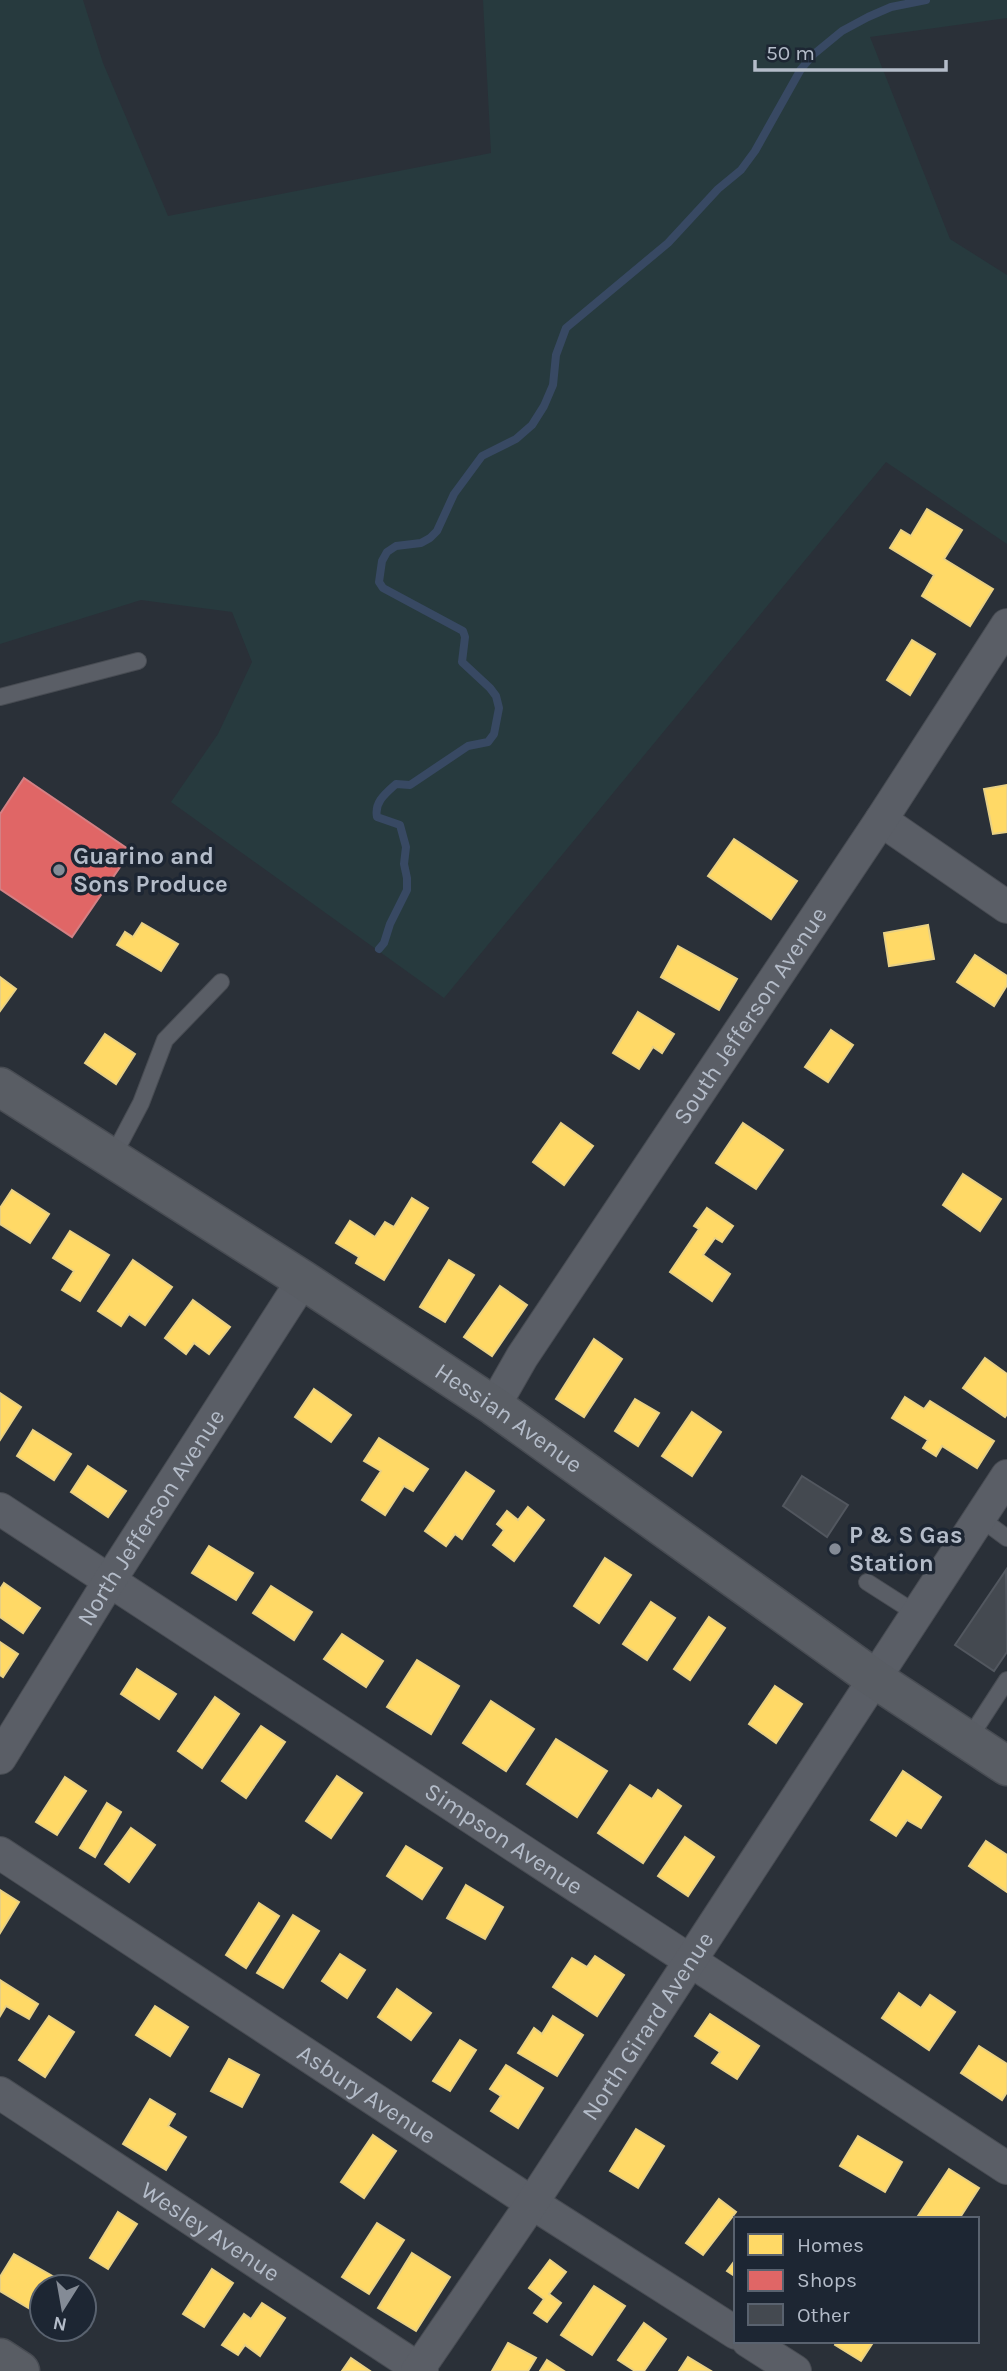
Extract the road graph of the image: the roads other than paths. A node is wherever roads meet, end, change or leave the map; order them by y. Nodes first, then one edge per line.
1 (1007, 625) edge
2 (138, 661) dead end
3 (0, 697) edge
4 (881, 820) junction
5 (1007, 906) edge
6 (221, 982) dead end
7 (0, 1087) edge
8 (111, 1158) junction
9 (303, 1280) junction
10 (494, 1406) junction
11 (1007, 1476) edge
12 (0, 1509) edge
13 (980, 1518) junction
14 (1007, 1538) edge
15 (110, 1580) junction
16 (867, 1582) dead end
17 (917, 1614) junction
18 (875, 1679) junction
19 (1007, 1680) edge
20 (968, 1740) junction
21 (0, 1758) edge
22 (1007, 1766) edge
23 (0, 1853) edge
24 (689, 1960) junction
25 (0, 2093) edge
26 (1007, 2168) edge
27 (531, 2203) junction
28 (734, 2332) edge
29 (751, 2343) edge
30 (0, 2358) edge
31 (419, 2370) edge
32 (20, 2371) edge
33 (795, 2371) edge

1 - 4 street, South Jefferson Avenue
2 - 3 lane
4 - 5 street
4 - 10 street, South Jefferson Avenue
6 - 8 lane
7 - 8 main road, Hessian Avenue
8 - 9 main road, Hessian Avenue
9 - 10 main road, Hessian Avenue
9 - 15 street, North Jefferson Avenue
10 - 18 main road, Hessian Avenue
11 - 13 street, North Girard Avenue
12 - 15 street, Simpson Avenue
13 - 14 lane
13 - 17 street, North Girard Avenue
15 - 21 street, North Jefferson Avenue
15 - 24 street, Simpson Avenue
16 - 17 lane
17 - 18 street, North Girard Avenue
18 - 20 main road, Hessian Avenue
18 - 24 street, North Girard Avenue
19 - 20 lane
20 - 22 main road, Hessian Avenue
23 - 27 street, Asbury Avenue
24 - 26 street, Simpson Avenue
24 - 27 street, North Girard Avenue
25 - 31 street, Wesley Avenue
27 - 28 street, Asbury Avenue
27 - 31 street, North Girard Avenue
29 - 33 street
30 - 32 main road

